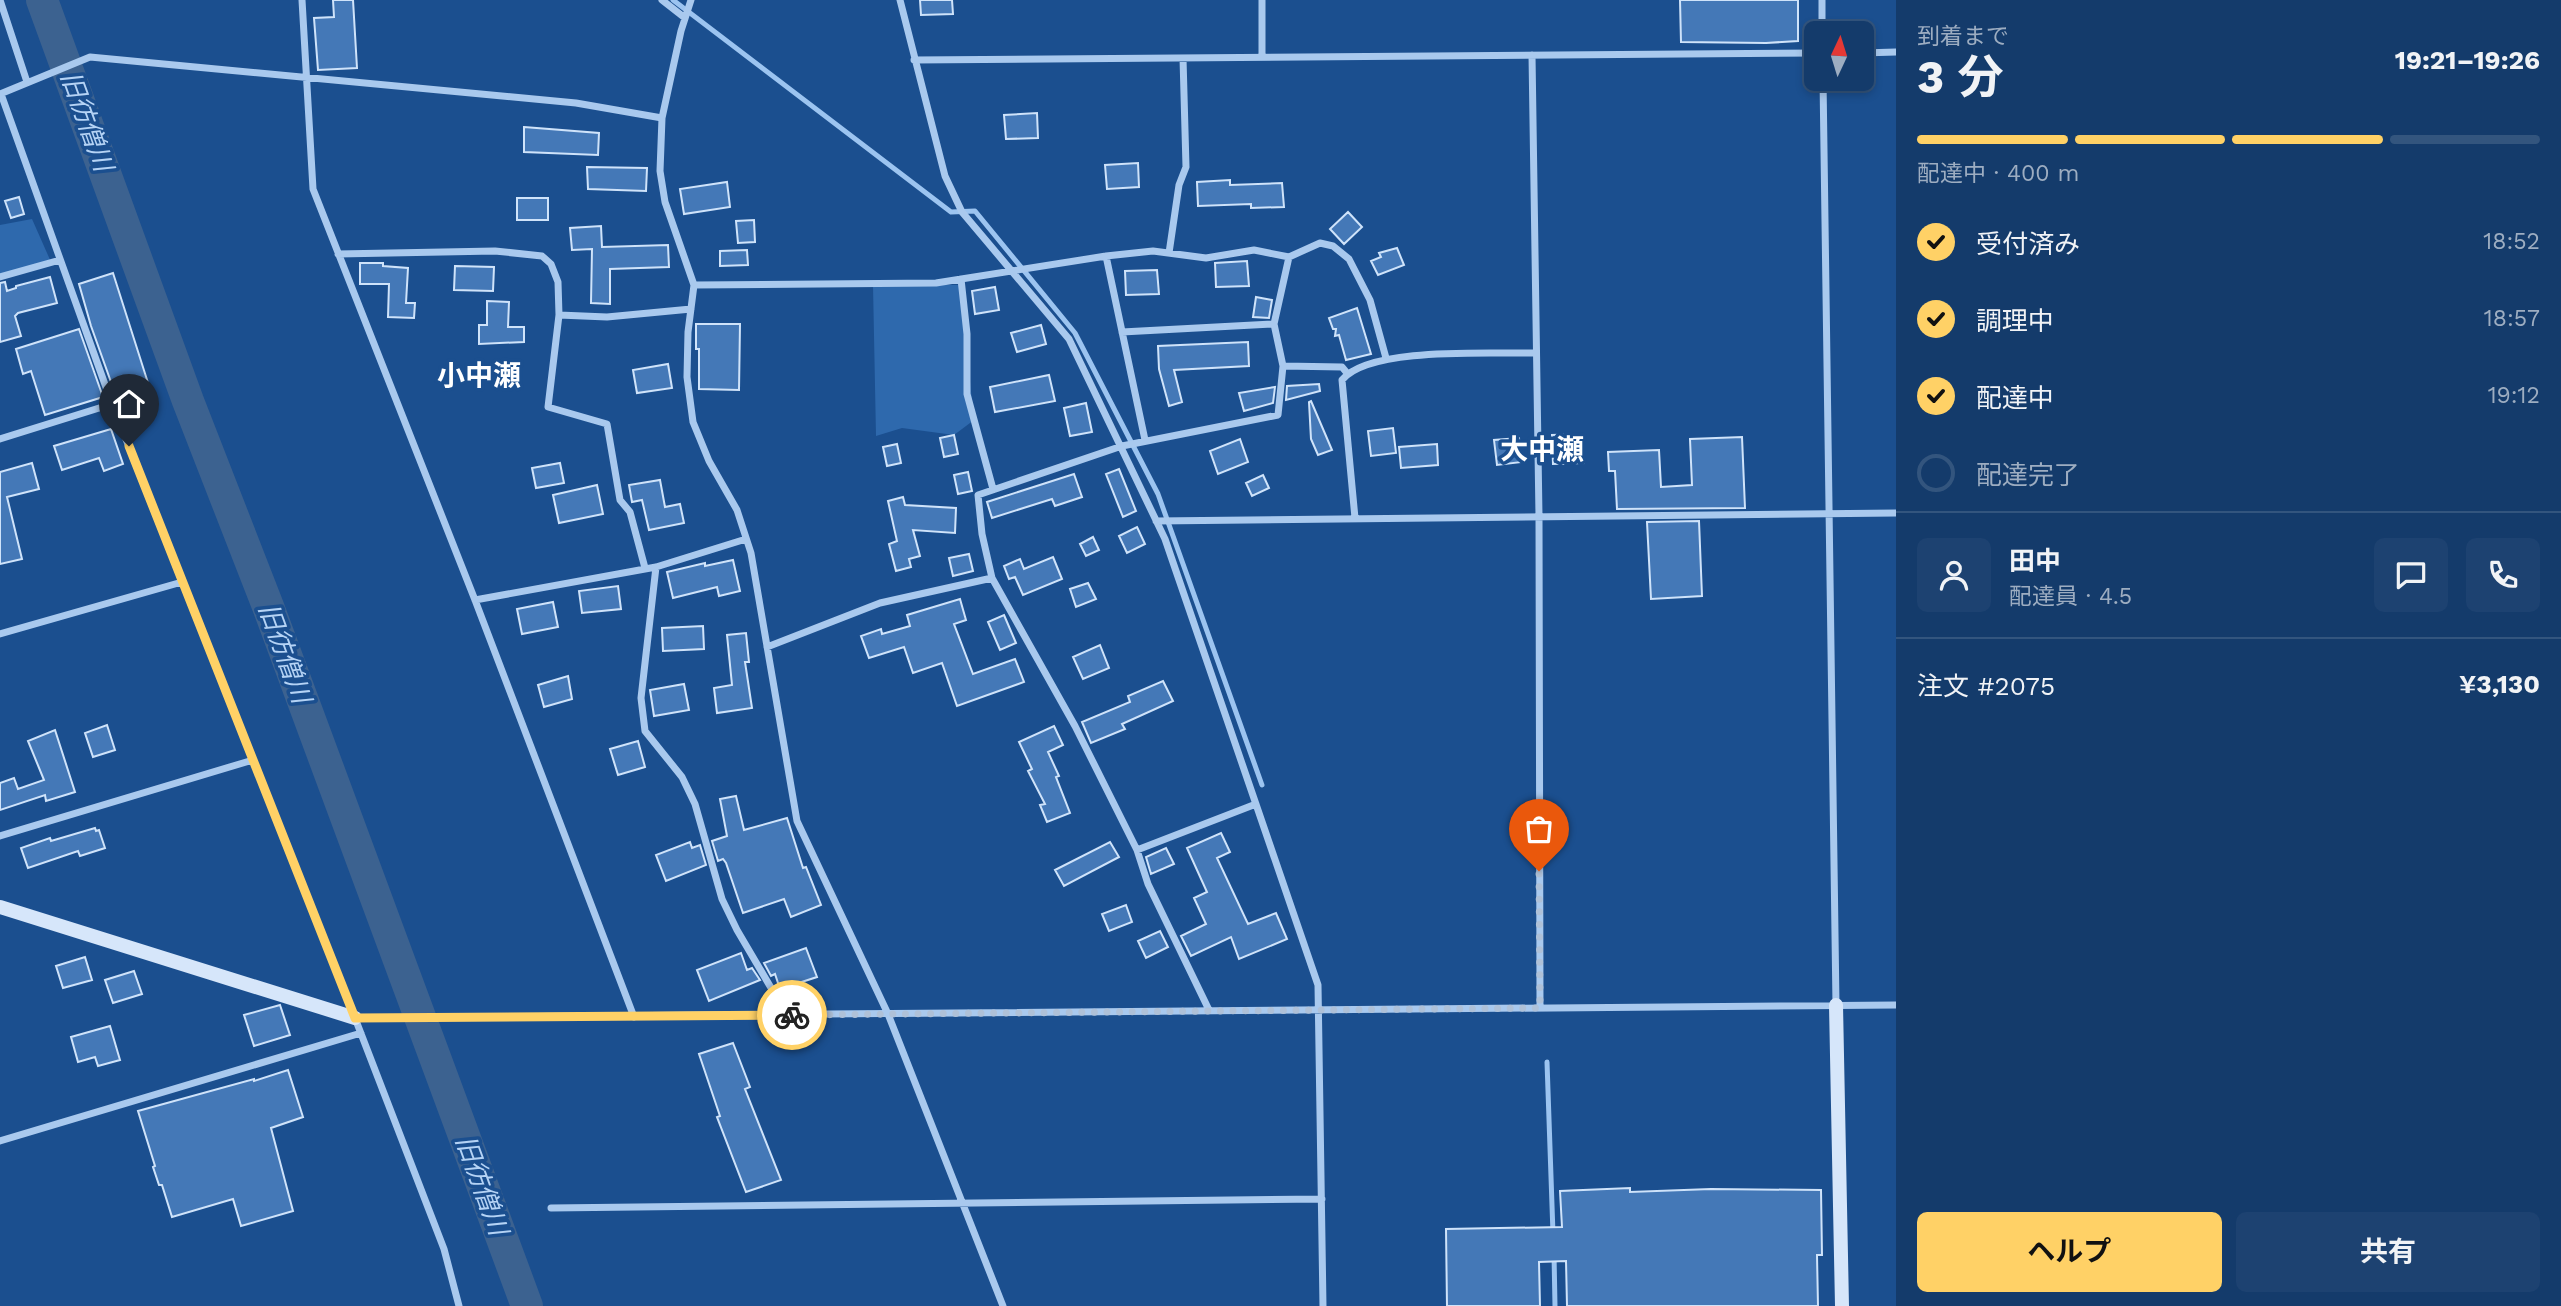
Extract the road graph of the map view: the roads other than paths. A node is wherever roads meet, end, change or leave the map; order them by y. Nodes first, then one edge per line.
1 (0, 0) edge
2 (302, 0) edge
3 (662, 0) edge
4 (691, 0) edge
5 (900, 0) edge
6 (1262, 0) edge
7 (1822, 0) edge
8 (685, 18) junction
9 (1822, 21) edge
10 (1896, 52) edge
11 (1804, 53) edge
12 (1874, 53) edge
13 (1531, 55) junction
14 (1262, 57) junction
15 (1183, 58) junction
16 (914, 60) junction
17 (306, 78) junction
18 (27, 82) junction
19 (1823, 91) edge
20 (1, 94) edge
21 (662, 118) junction
22 (1169, 253) junction
23 (338, 254) junction
24 (1106, 256) junction
25 (1289, 257) junction
26 (60, 260) junction
27 (1012, 272) junction
28 (0, 277) edge
29 (961, 279) junction
30 (694, 285) junction
31 (691, 309) junction
32 (559, 315) junction
33 (1273, 324) junction
34 (1122, 332) junction
35 (1536, 353) junction
36 (1386, 358) junction
37 (1283, 366) junction
38 (1347, 373) junction
39 (112, 404) junction
40 (0, 439) edge
41 (1145, 440) junction
42 (1122, 446) junction
43 (993, 489) junction
44 (1829, 513) junction
45 (1896, 513) edge
46 (1539, 516) junction
47 (1354, 518) junction
48 (1156, 521) junction
49 (746, 539) junction
50 (656, 566) junction
51 (645, 568) junction
52 (992, 578) junction
53 (182, 582) junction
54 (475, 600) junction
55 (0, 634) edge
56 (767, 647) junction
57 (253, 760) junction
58 (1256, 804) junction
59 (0, 836) edge
60 (1137, 850) junction
61 (0, 907) edge
62 (1896, 1004) edge
63 (1836, 1005) junction
64 (1319, 1008) junction
65 (1540, 1008) junction
66 (1209, 1010) junction
67 (888, 1014) junction
68 (787, 1015) junction
69 (634, 1017) junction
70 (355, 1018) junction
71 (361, 1033) junction
72 (0, 1141) edge
73 (1322, 1199) junction
74 (963, 1203) junction
75 (551, 1208) dead end
76 (459, 1306) edge
77 (1003, 1306) edge
78 (1323, 1306) edge
79 (1842, 1306) edge

1 - 18 street
2 - 17 street
3 - 8 street
4 - 8 street
5 - 16 street
6 - 14 street
7 - 9 street
8 - 21 street
10 - 12 street
11 - 13 street
13 - 14 street
13 - 35 street
14 - 15 street
15 - 16 street
15 - 22 street
16 - 27 street
17 - 18 street
17 - 21 street
17 - 23 street
18 - 20 street
19 - 44 street
20 - 26 street
21 - 30 street
22 - 24 street
22 - 25 street
23 - 32 street
23 - 54 street
24 - 27 street
24 - 34 street
25 - 33 street
25 - 36 street
26 - 28 street
26 - 39 street
27 - 29 street
27 - 42 street
29 - 30 street
29 - 43 street
30 - 31 street
31 - 32 street
31 - 49 street
32 - 51 street
33 - 34 street
33 - 37 street
34 - 41 street
35 - 36 street
35 - 46 street
36 - 38 street
37 - 38 street
37 - 41 street
38 - 47 street
39 - 40 street
39 - 53 street
41 - 42 street
42 - 43 street
42 - 48 street
43 - 52 street
44 - 45 street
44 - 46 street
44 - 63 street
46 - 47 street
46 - 65 street
47 - 48 street
48 - 58 street
49 - 50 street
49 - 56 street
50 - 51 street
50 - 68 street
51 - 54 street
52 - 56 street
52 - 60 street
53 - 55 street
53 - 57 street
54 - 69 street
56 - 67 street
57 - 59 street
57 - 70 street
58 - 60 street
58 - 64 street
60 - 66 street
61 - 70 street
62 - 63 street
63 - 65 street
63 - 79 street
64 - 65 street
64 - 66 street
64 - 73 street
66 - 67 street
67 - 68 street
67 - 74 street
68 - 69 street
69 - 70 street
70 - 71 street
71 - 72 street
71 - 76 street
73 - 74 street
73 - 78 street
74 - 75 street
74 - 77 street

